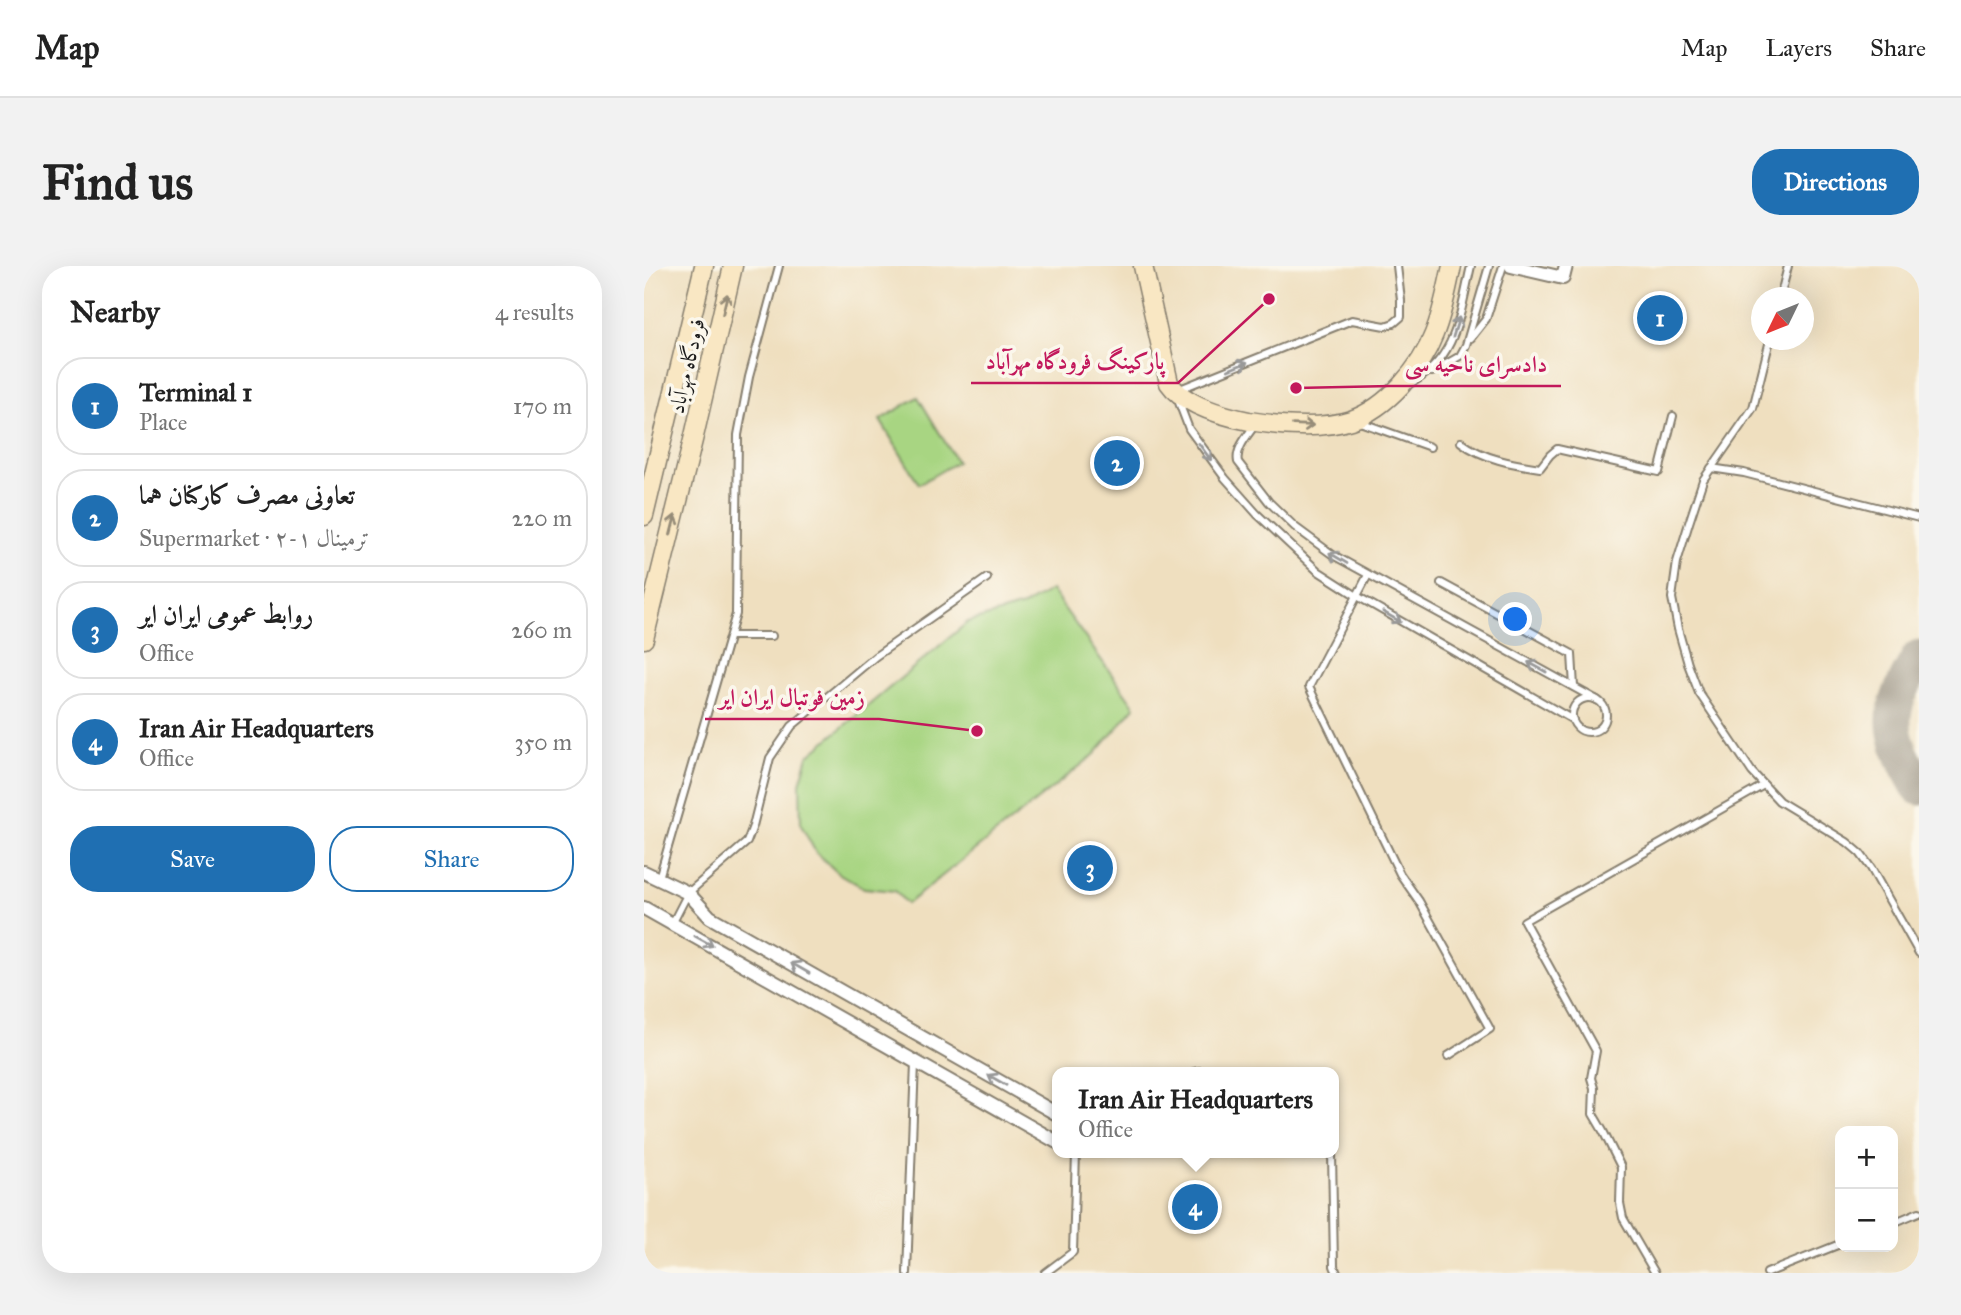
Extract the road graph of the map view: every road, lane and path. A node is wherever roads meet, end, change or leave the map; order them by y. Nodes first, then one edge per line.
1 (704, 266) edge
2 (733, 266) edge
3 (779, 266) edge
4 (1143, 266) edge
5 (1397, 266) edge
6 (1452, 266) edge
7 (1471, 266) edge
8 (1489, 266) edge
9 (1503, 266) edge
10 (1511, 266) edge
11 (1566, 266) edge
12 (1788, 266) edge
13 (1783, 287) edge
14 (1467, 342) junction
15 (1768, 350) edge
16 (1427, 374) junction
17 (1175, 391) junction
18 (1395, 391) junction
19 (1672, 416) dead end
20 (1352, 419) junction
21 (1256, 422) junction
22 (665, 425) junction
23 (695, 432) junction
24 (1461, 442) dead end
25 (1430, 447) dead end
26 (1711, 468) junction
27 (644, 516) edge
28 (1919, 517) edge
29 (1368, 575) junction
30 (986, 578) dead end
31 (1441, 583) dead end
32 (1357, 596) junction
33 (731, 636) junction
34 (772, 636) dead end
35 (644, 639) edge
36 (1574, 687) junction
37 (1597, 700) junction
38 (1573, 720) junction
39 (1764, 785) junction
40 (644, 872) edge
41 (659, 880) junction
42 (688, 893) junction
43 (644, 908) edge
44 (672, 924) junction
45 (1919, 953) edge
46 (1448, 1056) dead end
47 (915, 1061) junction
48 (1052, 1111) edge
49 (1052, 1139) edge
50 (1076, 1158) edge
51 (1332, 1158) edge
52 (1919, 1212) edge
53 (1898, 1221) edge
54 (1835, 1246) edge
55 (907, 1273) edge
56 (1045, 1273) edge
57 (1336, 1273) edge
58 (1655, 1273) edge
59 (1767, 1273) edge

1 - 22 main road, فرودگاه مهرآباد
23 -> 2 main road, فرودگاه مهرآباد
3 - 33 lane
4 - 17 main road
17 -> 5 lane
6 - 18 main road
16 -> 7 lane
8 - 14 lane
9 - 14 lane
10 - 11 street
12 - 13 lane
14 - 16 lane
15 - 26 lane
16 - 18 lane
17 - 21 main road
17 -> 32 lane
18 - 20 main road
19 - 24 lane
21 -> 20 main road
20 - 25 lane
29 -> 21 lane
22 - 23 main road
22 - 27 main road, فرودگاه مهرآباد
35 -> 23 main road, فرودگاه مهرآباد
26 - 28 lane
26 - 39 lane
29 - 32 lane
36 -> 29 lane
30 - 42 lane
31 - 36 lane
32 -> 38 lane
32 - 46 lane
33 - 34 lane
33 - 41 lane
36 - 37 lane
37 - 38 lane
37 - 38 lane
39 - 45 lane
39 - 58 lane
40 - 41 street
41 - 42 street
42 - 44 lane
48 -> 42 street
43 - 44 street
44 -> 47 street
47 - 49 street
47 - 55 lane
50 - 56 lane
51 - 57 lane
52 - 53 lane
54 - 59 lane

